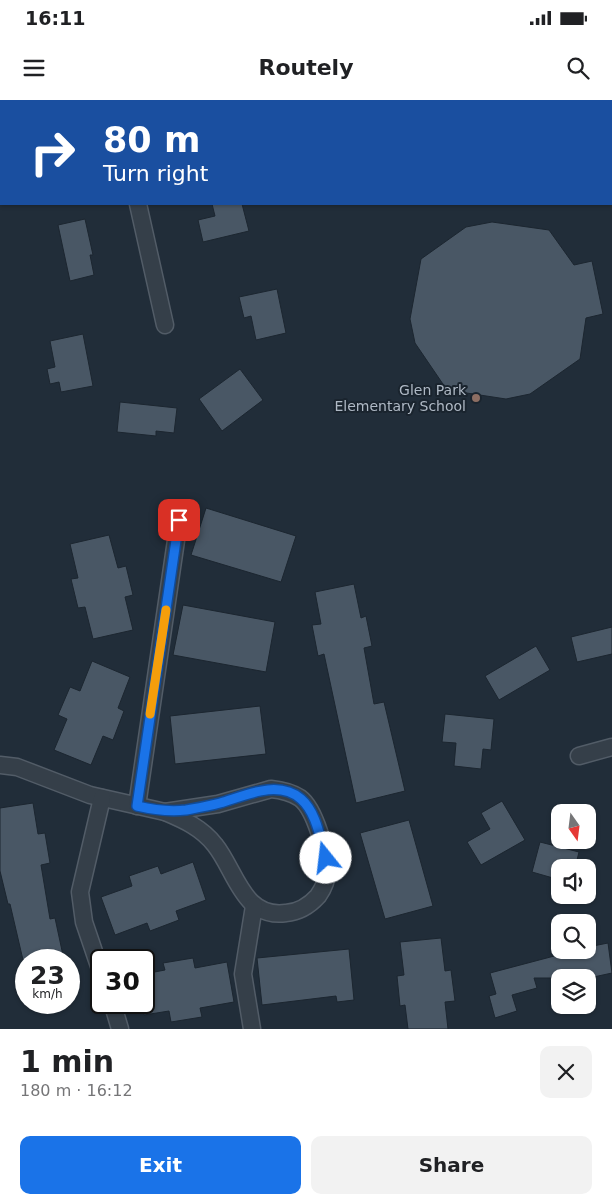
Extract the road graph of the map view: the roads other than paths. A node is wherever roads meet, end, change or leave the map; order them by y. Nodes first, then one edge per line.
1 (138, 205) edge
2 (165, 325) dead end
3 (179, 520) dead end
4 (612, 747) edge
5 (579, 756) dead end
6 (0, 765) edge
7 (102, 798) junction
8 (137, 806) junction
9 (165, 812) junction
10 (254, 906) junction
11 (93, 949) edge
12 (116, 1014) edge
13 (120, 1029) edge
14 (252, 1029) edge

1 - 2 street
3 - 8 street
4 - 5 street
6 - 7 street
7 - 8 street
7 - 11 street
8 - 9 street
9 - 10 street
9 - 10 street
10 - 14 street
12 - 13 street

